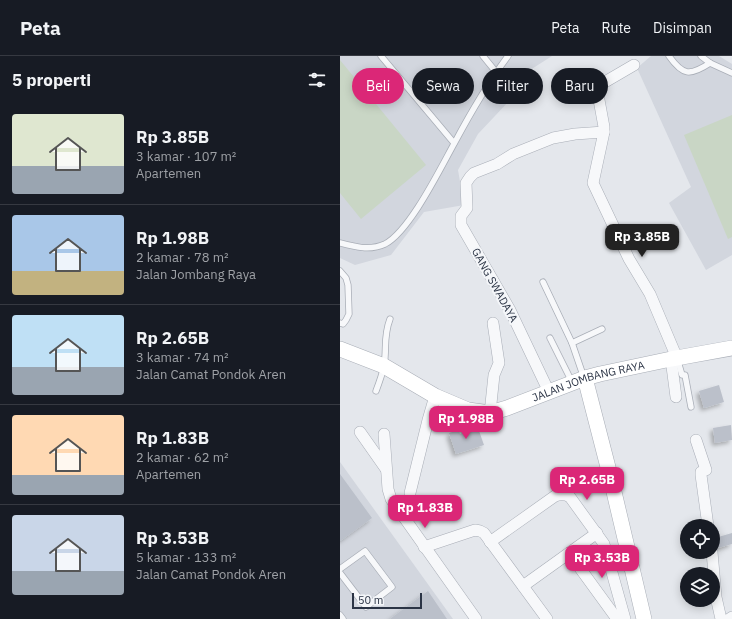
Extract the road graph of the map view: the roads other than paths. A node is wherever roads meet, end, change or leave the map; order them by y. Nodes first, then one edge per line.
1 (381, 56) edge
2 (483, 56) edge
3 (508, 56) edge
4 (669, 56) edge
5 (702, 56) edge
6 (710, 63) junction
7 (634, 65) dead end
8 (493, 68) edge
9 (499, 68) edge
10 (732, 73) edge
11 (482, 96) edge
12 (604, 132) junction
13 (454, 143) junction
14 (340, 243) edge
15 (340, 271) edge
16 (543, 282) dead end
17 (390, 319) dead end
18 (340, 323) edge
19 (493, 323) dead end
20 (602, 330) dead end
21 (550, 338) dead end
22 (572, 343) junction
23 (732, 348) edge
24 (340, 349) edge
25 (674, 358) junction
26 (384, 366) junction
27 (578, 380) junction
28 (376, 391) dead end
29 (549, 392) junction
30 (435, 396) junction
31 (676, 397) dead end
32 (691, 407) dead end
33 (490, 413) junction
34 (360, 432) dead end
35 (384, 434) dead end
36 (696, 440) dead end
37 (387, 469) junction
38 (410, 493) dead end
39 (707, 519) edge
40 (597, 533) junction
41 (490, 542) junction
42 (424, 547) junction
43 (569, 553) junction
44 (713, 559) edge
45 (341, 567) edge
46 (340, 573) edge
47 (523, 586) junction
48 (340, 615) edge
49 (732, 617) edge
50 (343, 619) edge
51 (476, 619) edge
52 (547, 619) edge
53 (617, 619) edge
54 (625, 619) edge
55 (644, 619) edge
56 (721, 619) edge
57 (729, 619) edge

1 - 13 lane
2 - 8 lane
3 - 9 lane
4 - 6 lane
5 - 6 lane
6 - 10 lane
7 - 12 street
11 - 13 lane
12 - 25 street
12 - 29 street, GANG SWADAYA
13 - 14 lane
15 - 18 lane
16 - 22 lane
17 - 26 lane
19 - 33 street
20 - 22 lane
21 - 27 lane
22 - 27 lane
23 - 25 main road, JALAN JOMBANG RAYA
24 - 26 main road, JALAN JOMBANG RAYA
25 - 27 main road, JALAN JOMBANG RAYA
25 - 31 street
25 - 32 lane
26 - 28 lane
26 - 30 main road, JALAN JOMBANG RAYA
27 - 29 main road, JALAN JOMBANG RAYA
27 - 55 main road
29 - 33 main road, JALAN JOMBANG RAYA
30 - 33 main road, JALAN JOMBANG RAYA
30 - 38 street
34 - 37 street
35 - 37 street
36 - 39 street
37 - 42 street
40 - 41 street
40 - 43 street
40 - 54 street
41 - 42 street
41 - 47 street
42 - 51 street
43 - 47 street
43 - 53 street
44 - 56 street
45 - 46 lane
47 - 52 street
48 - 50 lane
49 - 57 street

